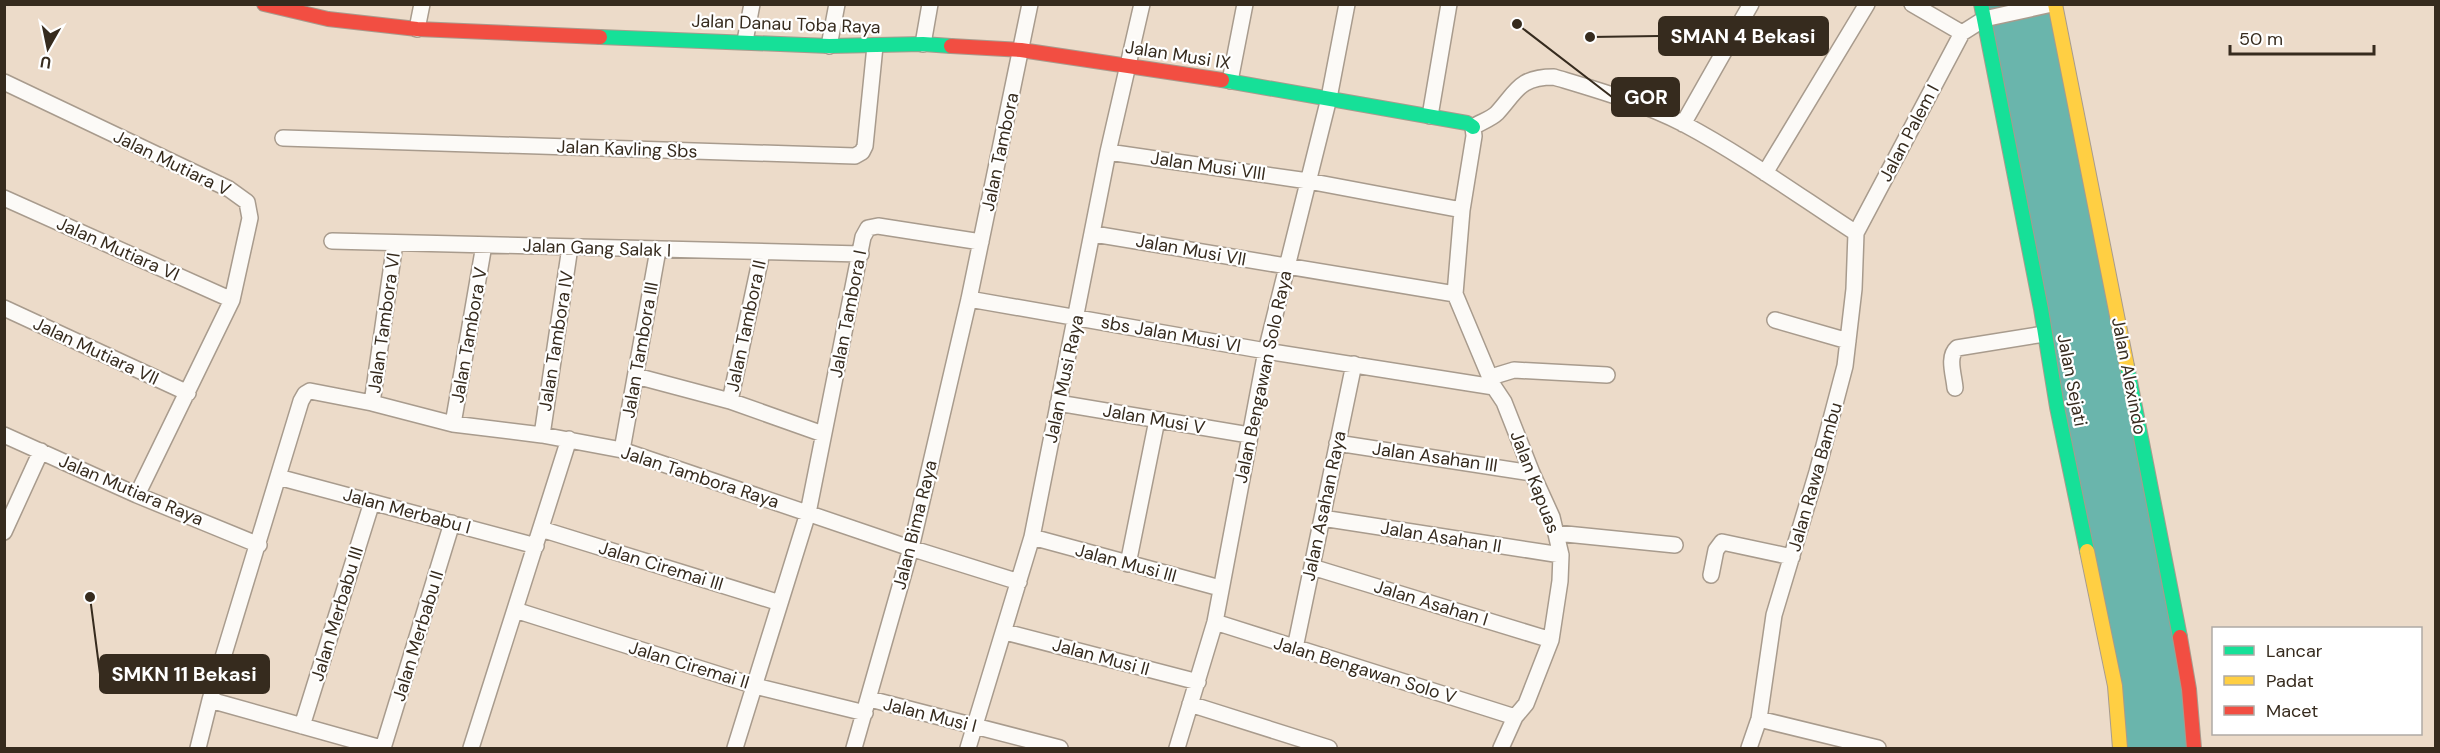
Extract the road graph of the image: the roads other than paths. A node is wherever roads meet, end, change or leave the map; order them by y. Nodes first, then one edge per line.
1 (264, 4) edge
2 (422, 4) edge
3 (752, 4) edge
4 (837, 4) edge
5 (930, 4) edge
6 (1030, 4) edge
7 (1142, 4) edge
8 (1245, 4) edge
9 (1347, 4) edge
10 (1449, 4) edge
11 (1751, 4) edge
12 (1867, 4) edge
13 (1912, 4) edge
14 (2048, 6) edge
15 (329, 12) edge
16 (1982, 12) edge
17 (417, 29) junction
18 (1962, 33) junction
19 (745, 41) junction
20 (923, 44) junction
21 (829, 46) junction
22 (875, 46) junction
23 (1022, 50) junction
24 (1129, 65) junction
25 (1230, 81) junction
26 (4, 82) edge
27 (1329, 98) junction
28 (1430, 116) junction
29 (1683, 124) junction
30 (1473, 127) junction
31 (283, 138) dead end
32 (1108, 152) junction
33 (1765, 173) junction
34 (1308, 181) junction
35 (4, 198) edge
36 (1462, 210) junction
37 (1856, 233) junction
38 (1094, 234) junction
39 (332, 241) dead end
40 (981, 242) junction
41 (395, 243) junction
42 (484, 245) junction
43 (570, 247) junction
44 (658, 250) junction
45 (762, 252) junction
46 (861, 254) junction
47 (1287, 266) junction
48 (1455, 294) junction
49 (969, 299) junction
50 (232, 300) junction
51 (4, 308) edge
52 (1076, 318) junction
53 (1775, 320) dead end
54 (2044, 334) junction
55 (1848, 341) junction
56 (1266, 351) junction
57 (1353, 364) junction
58 (1607, 375) dead end
59 (636, 376) junction
60 (1492, 382) junction
61 (1955, 388) dead end
62 (188, 393) junction
63 (730, 401) junction
64 (372, 403) junction
65 (1058, 403) junction
66 (1157, 420) junction
67 (453, 424) junction
68 (823, 434) junction
69 (4, 435) edge
70 (542, 435) junction
71 (1250, 435) junction
72 (569, 439) junction
73 (1337, 443) junction
74 (622, 450) junction
75 (41, 451) junction
76 (1532, 473) junction
77 (278, 477) junction
78 (137, 495) junction
79 (372, 502) junction
80 (808, 513) junction
81 (1322, 518) junction
82 (452, 523) junction
83 (541, 529) junction
84 (4, 532) edge
85 (1556, 533) junction
86 (1032, 537) junction
87 (259, 545) junction
88 (1675, 545) dead end
89 (536, 546) junction
90 (911, 548) junction
91 (1561, 555) junction
92 (1792, 557) junction
93 (1128, 564) junction
94 (1312, 567) junction
95 (1711, 575) dead end
96 (1019, 582) junction
97 (1221, 588) junction
98 (780, 603) junction
99 (515, 610) junction
100 (1215, 622) junction
101 (1005, 632) junction
102 (1551, 640) junction
103 (1294, 648) junction
104 (1198, 682) junction
105 (755, 686) junction
106 (210, 700) junction
107 (1191, 704) junction
108 (867, 706) junction
109 (1515, 717) junction
110 (1759, 719) junction
111 (302, 726) junction
112 (975, 726) junction
113 (198, 748) edge
114 (382, 748) edge
115 (471, 748) edge
116 (735, 748) edge
117 (854, 748) edge
118 (968, 748) edge
119 (1060, 748) edge
120 (1177, 748) edge
121 (1329, 748) edge
122 (1501, 748) edge
123 (1749, 748) edge
124 (1878, 748) edge
125 (2120, 748) edge
126 (2194, 748) edge

1 - 15 street, Jalan Danau Toba Raya
2 - 17 street
3 - 19 street
4 - 21 street
5 - 20 street
6 - 23 street, Jalan Tambora
7 - 24 street, Jalan Musi Raya
8 - 25 street
9 - 27 street, Jalan Bengawan Solo Raya
10 - 28 street
11 - 29 street
12 - 33 street
13 - 18 street
14 - 16 street
14 - 126 street, Jalan Alexindo
15 - 17 street, Jalan Danau Toba Raya
16 - 18 street
16 - 54 street, Jalan Sejati
17 - 19 street, Jalan Danau Toba Raya
18 - 37 street, Jalan Palem I
19 - 21 street, Jalan Danau Toba Raya
20 - 22 street, Jalan Danau Toba Raya
20 - 23 street, Jalan Danau Toba Raya
21 - 22 street, Jalan Danau Toba Raya
22 - 31 street, Jalan Kavling Sbs
23 - 24 street, Jalan Musi IX
23 - 40 street, Jalan Tambora
24 - 25 street, Jalan Musi IX
24 - 32 street, Jalan Musi Raya
25 - 27 street, Jalan Musi IX
26 - 50 street, Jalan Mutiara V
27 - 28 street, Jalan Musi IX
27 - 34 street, Jalan Bengawan Solo Raya
28 - 30 street, Jalan Musi IX
29 - 30 street
29 - 33 street
30 - 36 street
32 - 34 street, Jalan Musi VIII
32 - 38 street, Jalan Musi Raya
33 - 37 street
34 - 36 street, Jalan Musi VIII
34 - 47 street, Jalan Bengawan Solo Raya
35 - 50 street, Jalan Mutiara VI
36 - 48 street
37 - 55 street, Jalan Rawa Bambu
38 - 47 street, Jalan Musi VII
38 - 52 street, Jalan Musi Raya
39 - 41 street, Jalan Gang Salak I
40 - 46 street, Jalan Tambora I
40 - 49 street, Jalan Tambora
41 - 42 street, Jalan Gang Salak I
41 - 64 street, Jalan Tambora VI
42 - 43 street, Jalan Gang Salak I
42 - 67 street, Jalan Tambora V
43 - 44 street, Jalan Gang Salak I
43 - 70 street, Jalan Tambora IV
44 - 45 street, Jalan Gang Salak I
44 - 59 street, Jalan Tambora III
45 - 46 street, Jalan Gang Salak I
45 - 63 street, Jalan Tambora II
46 - 68 street, Jalan Tambora I
47 - 48 street, Jalan Musi VII
47 - 56 street, Jalan Bengawan Solo Raya
48 - 60 street, Jalan Kapuas
49 - 52 street, sbs Jalan Musi VI
49 - 90 street, Jalan Bima Raya
50 - 62 street, Jalan Mutiara V
51 - 62 street, Jalan Mutiara VII
52 - 56 street, sbs Jalan Musi VI
52 - 65 street, Jalan Musi Raya
53 - 55 street
54 - 61 street
54 - 125 street, Jalan Sejati
55 - 92 street, Jalan Rawa Bambu
56 - 57 street, sbs Jalan Musi VI
56 - 71 street, Jalan Bengawan Solo Raya
57 - 60 street, sbs Jalan Musi VI
57 - 73 street, Jalan Asahan Raya
58 - 60 street
59 - 63 street
59 - 74 street, Jalan Tambora III
60 - 76 street, Jalan Kapuas
62 - 78 street, Jalan Mutiara V
63 - 68 street
64 - 67 street, Jalan Tambora Raya
64 - 77 street, Jalan Tambora Raya
65 - 66 street, Jalan Musi V
65 - 86 street, Jalan Musi Raya
66 - 71 street, Jalan Musi V
66 - 93 street
67 - 70 street, Jalan Tambora Raya
68 - 80 street, Jalan Tambora I
69 - 75 street, Jalan Mutiara Raya
70 - 72 street, Jalan Tambora Raya
71 - 97 street, Jalan Bengawan Solo Raya
72 - 74 street, Jalan Tambora Raya
72 - 83 street
73 - 76 street, Jalan Asahan III
73 - 81 street, Jalan Asahan Raya
74 - 80 street, Jalan Tambora Raya
75 - 78 street, Jalan Mutiara Raya
75 - 84 street
76 - 85 street, Jalan Kapuas
77 - 79 street, Jalan Merbabu I
77 - 87 street
78 - 87 street, Jalan Mutiara Raya
79 - 82 street, Jalan Merbabu I
79 - 111 street, Jalan Merbabu III
80 - 90 street, Jalan Tambora Raya
80 - 98 street, Jalan Tambora I
81 - 91 street, Jalan Asahan II
81 - 94 street, Jalan Asahan Raya
82 - 89 street, Jalan Merbabu I
82 - 114 street, Jalan Merbabu II
83 - 89 street
83 - 98 street, Jalan Ciremai III
85 - 88 street
85 - 91 street, Jalan Kapuas
86 - 93 street, Jalan Musi III
86 - 96 street, Jalan Musi Raya
87 - 106 street
89 - 99 street
90 - 96 street, Jalan Tambora Raya
90 - 108 street, Jalan Bima Raya
91 - 102 street, Jalan Kapuas
92 - 95 street
92 - 110 street, Jalan Rawa Bambu
93 - 97 street, Jalan Musi III
94 - 102 street, Jalan Asahan I
94 - 103 street, Jalan Asahan Raya
96 - 101 street, Jalan Musi Raya
97 - 100 street, Jalan Bengawan Solo Raya
98 - 105 street, Jalan Tambora I
99 - 105 street, Jalan Ciremai II
99 - 115 street
100 - 103 street, Jalan Bengawan Solo V
100 - 104 street, Jalan Bengawan Solo Raya
101 - 104 street, Jalan Musi II
101 - 112 street, Jalan Musi Raya
102 - 109 street, Jalan Kapuas
103 - 109 street, Jalan Bengawan Solo V
104 - 107 street, Jalan Bengawan Solo Raya
105 - 108 street, Jalan Ciremai II
105 - 116 street, Jalan Tambora I
106 - 111 street
106 - 113 street
107 - 120 street, Jalan Bengawan Solo Raya
107 - 121 street
108 - 112 street, Jalan Musi I
108 - 117 street, Jalan Bima Raya
109 - 122 street, Jalan Kapuas
110 - 123 street
110 - 124 street
111 - 114 street
112 - 118 street, Jalan Musi Raya
112 - 119 street, Jalan Musi I

